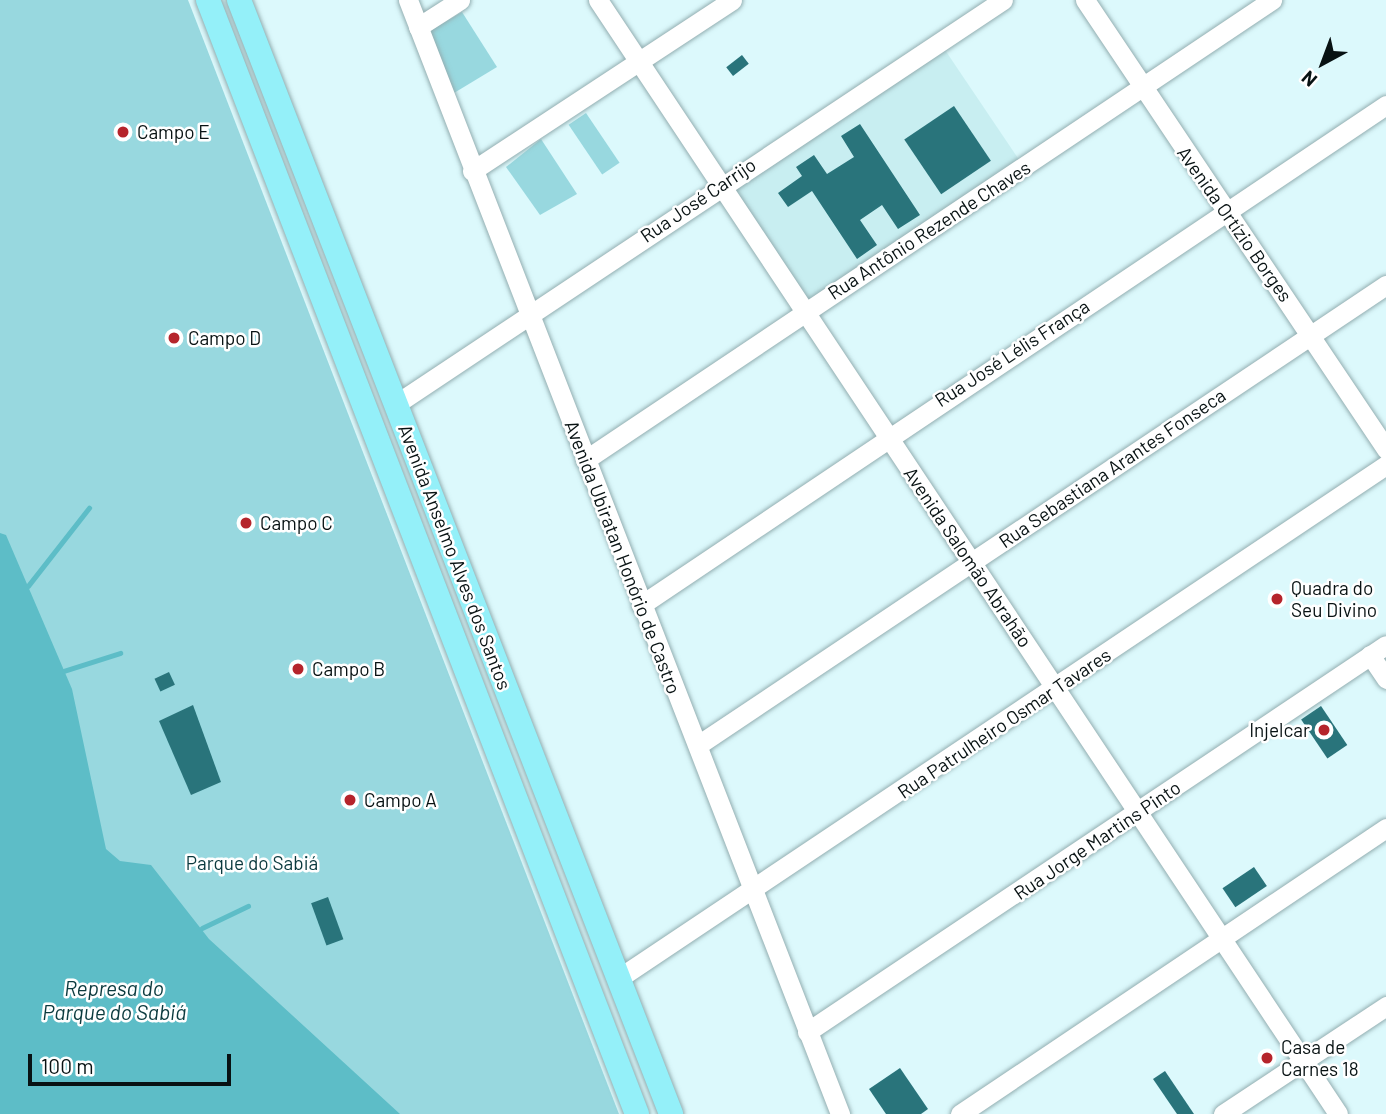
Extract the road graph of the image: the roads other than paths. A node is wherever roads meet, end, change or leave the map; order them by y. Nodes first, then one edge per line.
1 (208, 0) edge
2 (239, 0) edge
3 (408, 0) edge
4 (460, 0) edge
5 (598, 0) edge
6 (732, 0) edge
7 (1003, 0) edge
8 (1084, 0) edge
9 (1272, 0) edge
10 (418, 27) junction
11 (640, 61) junction
12 (1142, 87) junction
13 (1386, 105) edge
14 (472, 171) junction
15 (306, 175) junction
16 (277, 178) junction
17 (720, 184) junction
18 (1226, 212) junction
19 (322, 215) junction
20 (293, 224) junction
21 (1386, 285) edge
22 (805, 312) junction
23 (528, 315) junction
24 (1311, 335) junction
25 (396, 404) junction
26 (887, 436) junction
27 (1386, 449) edge
28 (585, 460) junction
29 (1386, 465) edge
30 (971, 562) junction
31 (641, 604) junction
32 (1378, 650) edge
33 (1386, 679) edge
34 (1055, 688) junction
35 (698, 745) junction
36 (1141, 812) junction
37 (1386, 828) edge
38 (751, 892) junction
39 (1222, 938) junction
40 (620, 978) junction
41 (1386, 1006) edge
42 (807, 1032) junction
43 (1301, 1061) junction
44 (637, 1114) edge
45 (671, 1114) edge
46 (840, 1114) edge
47 (960, 1114) edge
48 (1223, 1114) edge
49 (1338, 1114) edge

1 - 16 main road, Avenida Anselmo Alves dos Santos
2 - 15 main road, Avenida Anselmo Alves dos Santos
3 - 10 street, Avenida Ubiratan Honório de Castro
4 - 10 street
5 - 11 street, Avenida Salomão Abrahão
6 - 11 street
7 - 17 street, Rua José Carrijo
8 - 12 street, Avenida Ortízio Borges
9 - 12 street, Rua Antônio Rezende Chaves
10 - 14 street, Avenida Ubiratan Honório de Castro
11 - 14 street
11 - 17 street, Avenida Salomão Abrahão
12 - 18 street, Avenida Ortízio Borges
12 - 22 street, Rua Antônio Rezende Chaves
13 - 18 street, Rua José Lélis França
14 - 23 street, Avenida Ubiratan Honório de Castro
15 - 16 main road
15 - 19 main road, Avenida Anselmo Alves dos Santos
16 - 20 main road, Avenida Anselmo Alves dos Santos
17 - 22 street, Avenida Salomão Abrahão
17 - 23 street, Rua José Carrijo
18 - 24 street, Avenida Ortízio Borges
18 - 26 street, Rua José Lélis França
19 - 20 main road
19 - 25 main road, Avenida Anselmo Alves dos Santos
20 - 44 main road, Avenida Anselmo Alves dos Santos
21 - 24 street, Rua Sebastiana Arantes Fonseca
22 - 26 street, Avenida Salomão Abrahão
22 - 28 street, Rua Antônio Rezende Chaves
23 - 25 street, Rua José Carrijo
23 - 28 street, Avenida Ubiratan Honório de Castro
24 - 27 street, Avenida Ortízio Borges
24 - 30 street, Rua Sebastiana Arantes Fonseca
25 - 40 main road, Avenida Anselmo Alves dos Santos
26 - 30 street, Avenida Salomão Abrahão
26 - 31 street, Rua José Lélis França
28 - 31 street, Avenida Ubiratan Honório de Castro
29 - 34 street, Rua Patrulheiro Osmar Tavares
30 - 34 street, Avenida Salomão Abrahão
30 - 35 street, Rua Sebastiana Arantes Fonseca
31 - 35 street, Avenida Ubiratan Honório de Castro
32 - 33 street
32 - 36 street, Rua Jorge Martins Pinto
34 - 36 street, Avenida Salomão Abrahão
34 - 38 street, Rua Patrulheiro Osmar Tavares
35 - 38 street, Avenida Ubiratan Honório de Castro
36 - 39 street, Avenida Salomão Abrahão
36 - 42 street, Rua Jorge Martins Pinto
37 - 39 street
38 - 40 street, Rua Patrulheiro Osmar Tavares
38 - 42 street, Avenida Ubiratan Honório de Castro
39 - 43 street, Avenida Salomão Abrahão
39 - 47 street
40 - 45 main road, Avenida Anselmo Alves dos Santos
41 - 43 street
42 - 46 street, Avenida Ubiratan Honório de Castro
43 - 48 street
43 - 49 street, Avenida Salomão Abrahão

